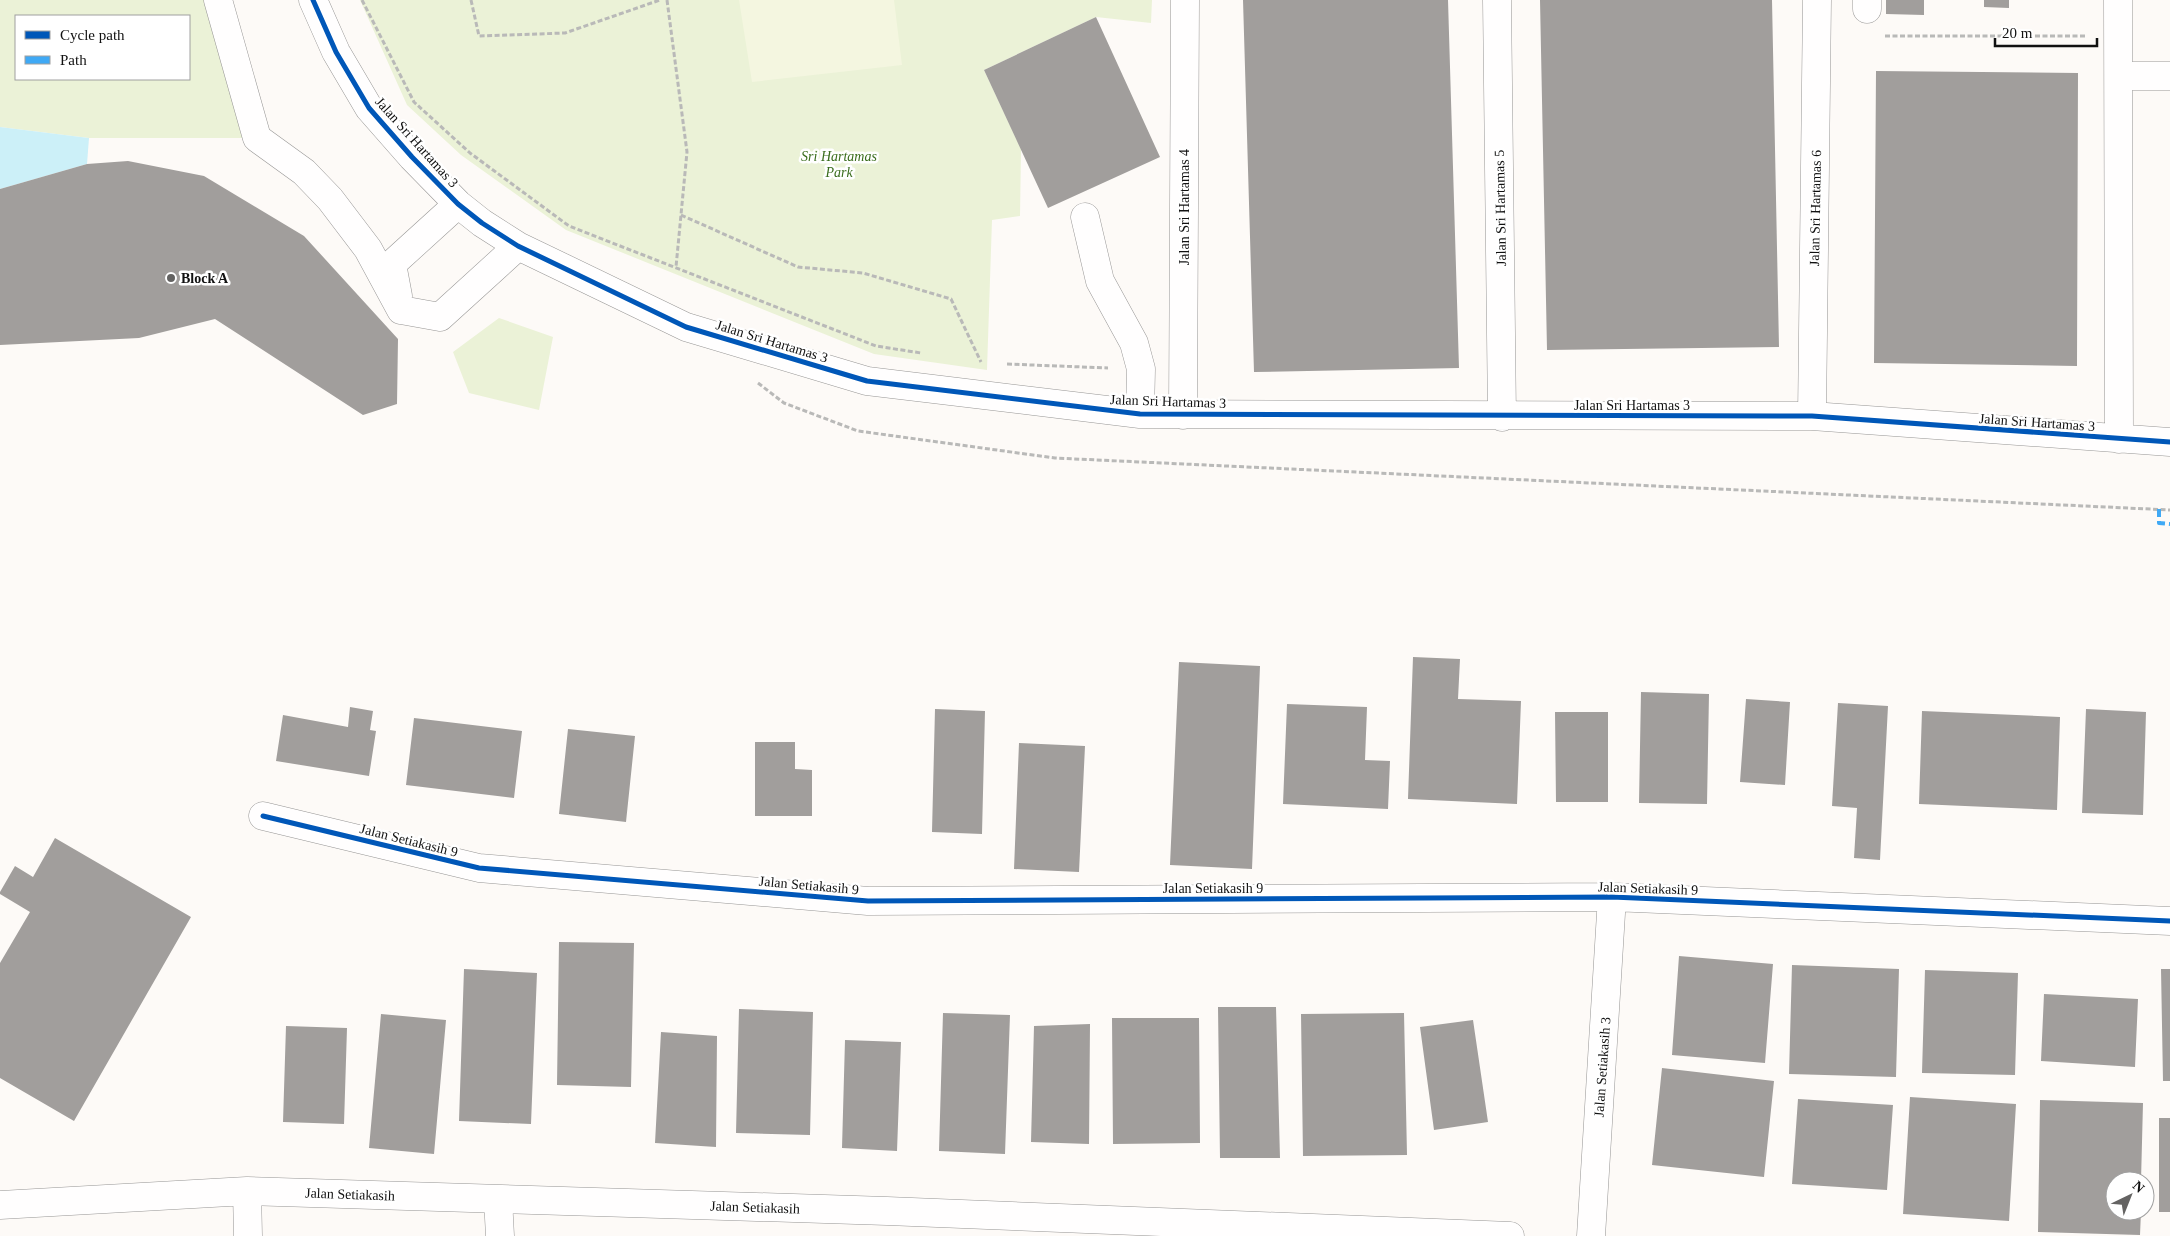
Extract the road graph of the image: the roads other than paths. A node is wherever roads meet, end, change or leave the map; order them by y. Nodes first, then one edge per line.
1 (218, 0) edge
2 (313, 0) edge
3 (1184, 0) edge
4 (1497, 0) edge
5 (1817, 0) edge
6 (2118, 0) edge
7 (2119, 76) junction
8 (2170, 76) edge
9 (458, 204) junction
10 (1085, 217) dead end
11 (518, 246) junction
12 (401, 310) junction
13 (1140, 414) junction
14 (1182, 415) junction
15 (1812, 416) junction
16 (1502, 417) junction
17 (2119, 440) junction
18 (2170, 442) edge
19 (263, 816) dead end
20 (1612, 897) junction
21 (2170, 922) edge
22 (247, 1191) junction
23 (498, 1199) junction
24 (0, 1205) edge
25 (248, 1236) edge
26 (500, 1236) edge
27 (1510, 1236) edge
28 (1591, 1236) edge

1 - 12 street
2 - 9 street, Jalan Sri Hartamas 3
3 - 14 street, Jalan Sri Hartamas 4
4 - 16 street, Jalan Sri Hartamas 5
5 - 15 street, Jalan Sri Hartamas 6
6 - 7 street
7 - 8 street
7 - 17 street
9 - 11 street, Jalan Sri Hartamas 3
9 - 12 street
10 - 13 street
11 - 12 street
11 - 13 street, Jalan Sri Hartamas 3
13 - 14 street, Jalan Sri Hartamas 3
14 - 16 street, Jalan Sri Hartamas 3
15 - 16 street, Jalan Sri Hartamas 3
15 - 17 street, Jalan Sri Hartamas 3
17 - 18 street, Jalan Sri Hartamas 3
19 - 20 street, Jalan Setiakasih 9
20 - 21 street, Jalan Setiakasih 9
20 - 28 street, Jalan Setiakasih 3
22 - 23 street, Jalan Setiakasih
22 - 24 street, Jalan Setiakasih
22 - 25 street
23 - 26 street
23 - 27 street, Jalan Setiakasih

